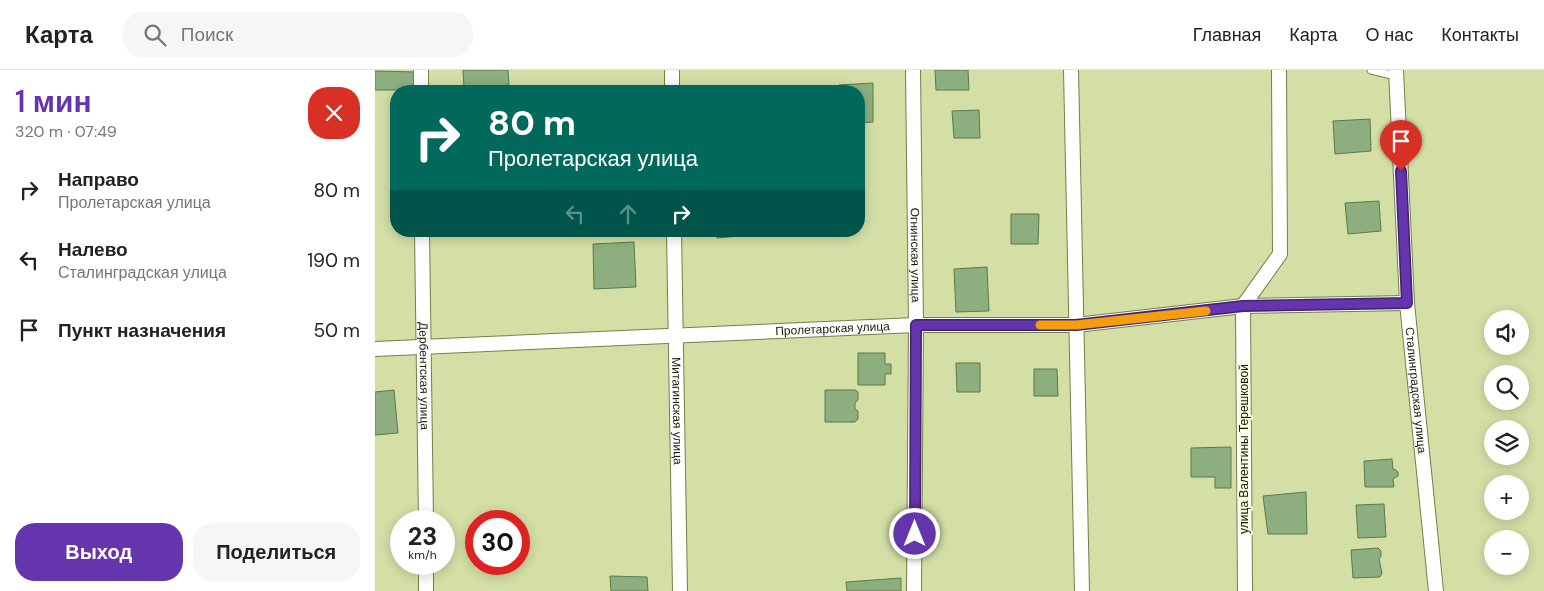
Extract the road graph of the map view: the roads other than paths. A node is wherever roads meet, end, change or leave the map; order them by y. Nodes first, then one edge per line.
1 (421, 70) edge
2 (672, 70) edge
3 (913, 70) edge
4 (1071, 70) edge
5 (1279, 70) edge
6 (1371, 70) edge
7 (1396, 73) edge
8 (421, 85) edge
9 (672, 85) edge
10 (422, 237) edge
11 (674, 237) edge
12 (1407, 303) junction
13 (1243, 306) junction
14 (916, 325) junction
15 (1076, 325) junction
16 (676, 336) junction
17 (424, 346) junction
18 (375, 349) edge
19 (425, 510) edge
20 (426, 575) edge
21 (426, 591) edge
22 (679, 591) edge
23 (914, 591) edge
24 (1082, 591) edge
25 (1245, 591) edge
26 (1436, 591) edge

1 - 8 street
2 - 9 street
3 - 14 street, Огнинская улица
4 - 15 street
5 - 13 street
6 - 7 lane
7 - 12 street, Сталинградская улица
10 - 17 street, Дербентская улица
11 - 16 street, Митагинская улица
12 - 13 street, Пролетарская улица
12 - 26 street, Сталинградская улица
13 - 15 street, Пролетарская улица
13 - 25 street, улица Валентины Терешковой
14 - 15 street, Пролетарская улица
14 - 16 street, Пролетарская улица
14 - 23 street, Огнинская улица
15 - 24 street
16 - 17 street, Пролетарская улица
16 - 22 street, Митагинская улица
17 - 18 street, Пролетарская улица
17 - 19 street, Дербентская улица
20 - 21 street

